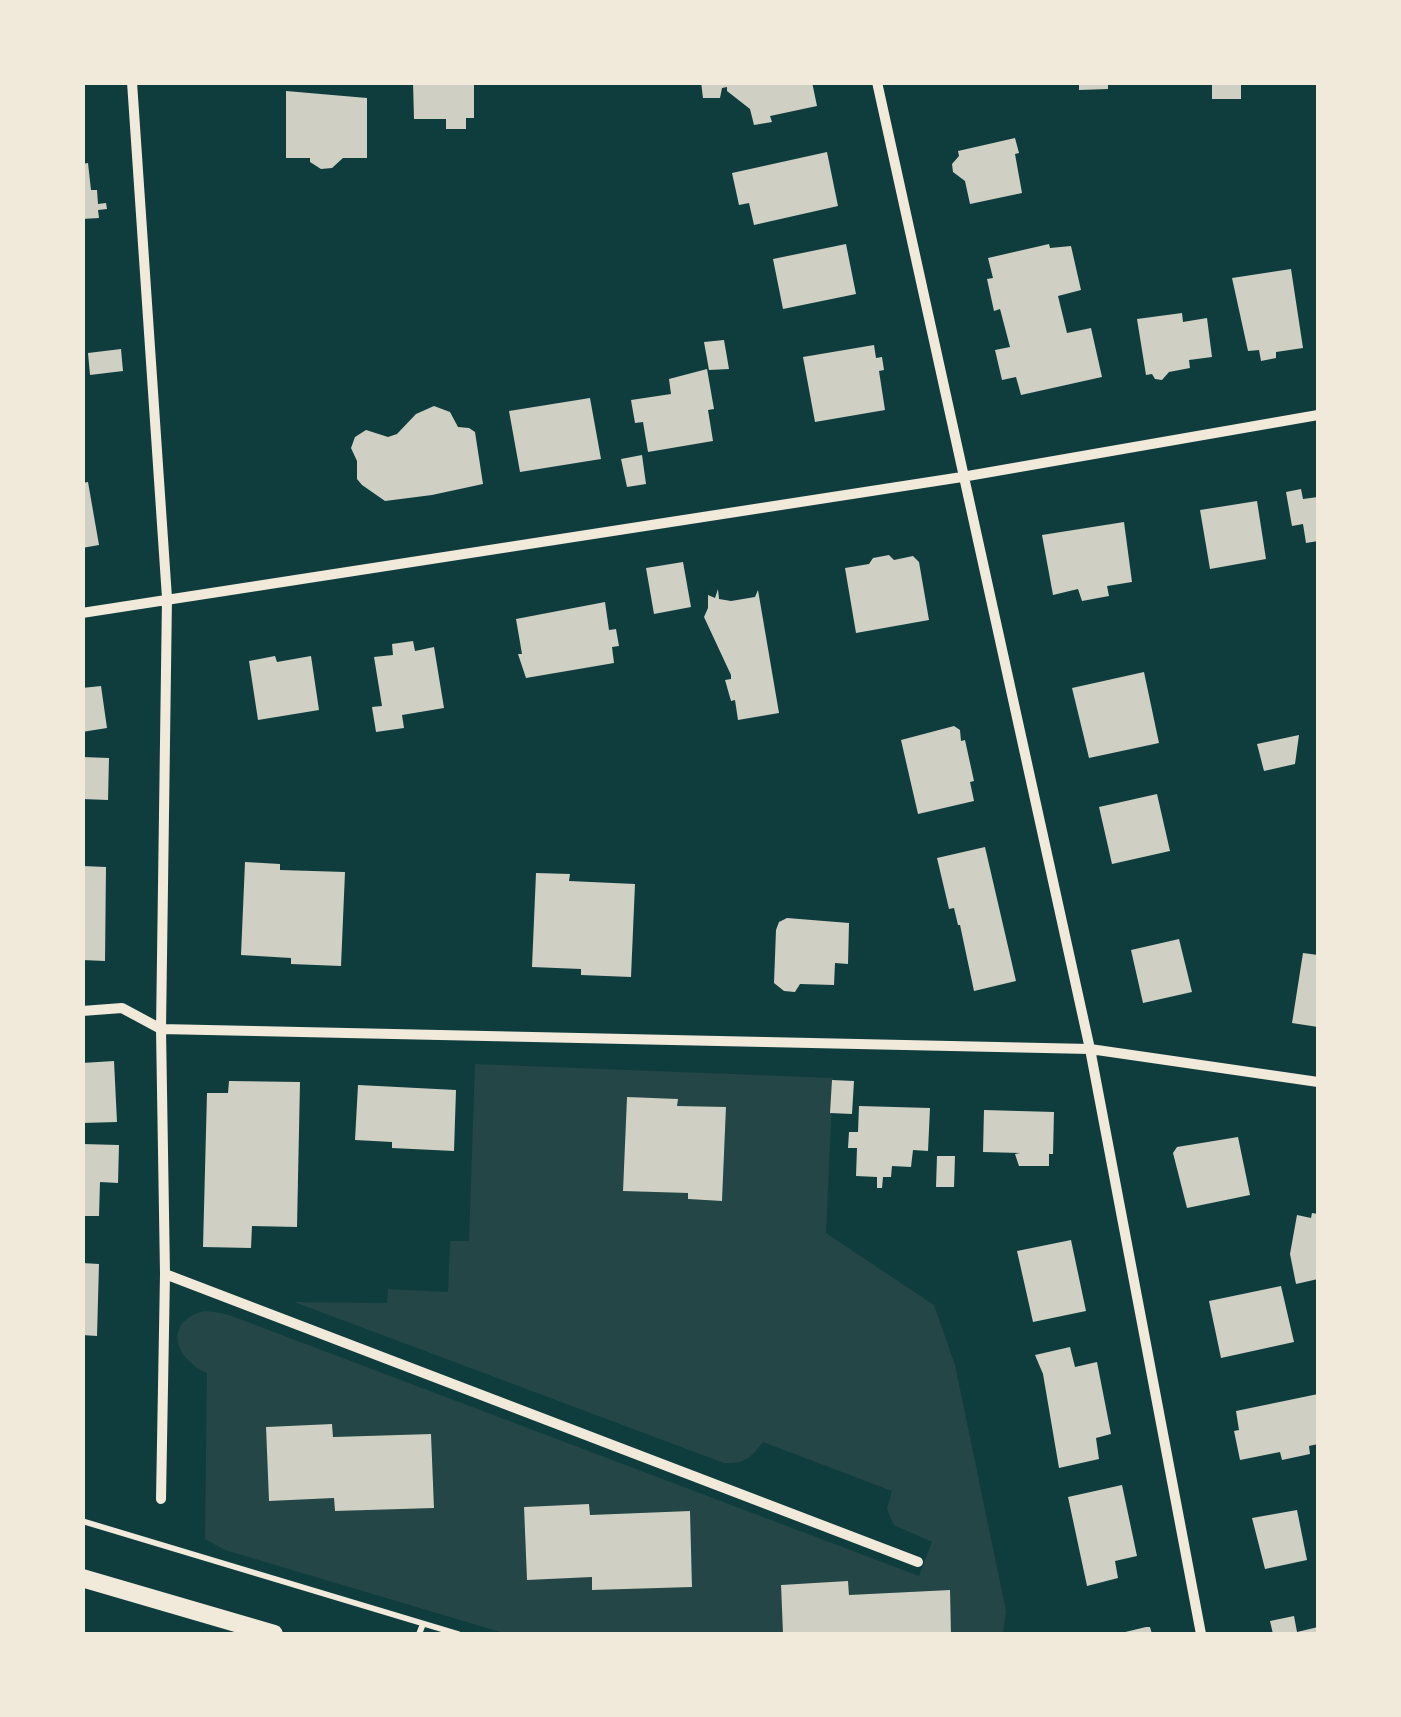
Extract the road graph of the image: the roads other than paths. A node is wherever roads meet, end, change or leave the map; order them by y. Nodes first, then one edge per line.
1 (132, 82) edge
2 (877, 82) edge
3 (1318, 415) edge
4 (962, 476) junction
5 (168, 598) junction
6 (82, 613) edge
7 (82, 1011) edge
8 (161, 1029) junction
9 (1090, 1048) junction
10 (1318, 1082) edge
11 (165, 1274) junction
12 (161, 1499) dead end
13 (918, 1562) dead end
14 (82, 1578) edge
15 (274, 1634) edge
16 (1201, 1634) edge

1 - 5 street
2 - 4 street
3 - 4 street
4 - 5 street
4 - 9 street
5 - 6 street
5 - 8 street
7 - 8 street
8 - 9 street
8 - 11 street
9 - 10 street
9 - 16 street
11 - 12 street
11 - 13 street
14 - 15 street

